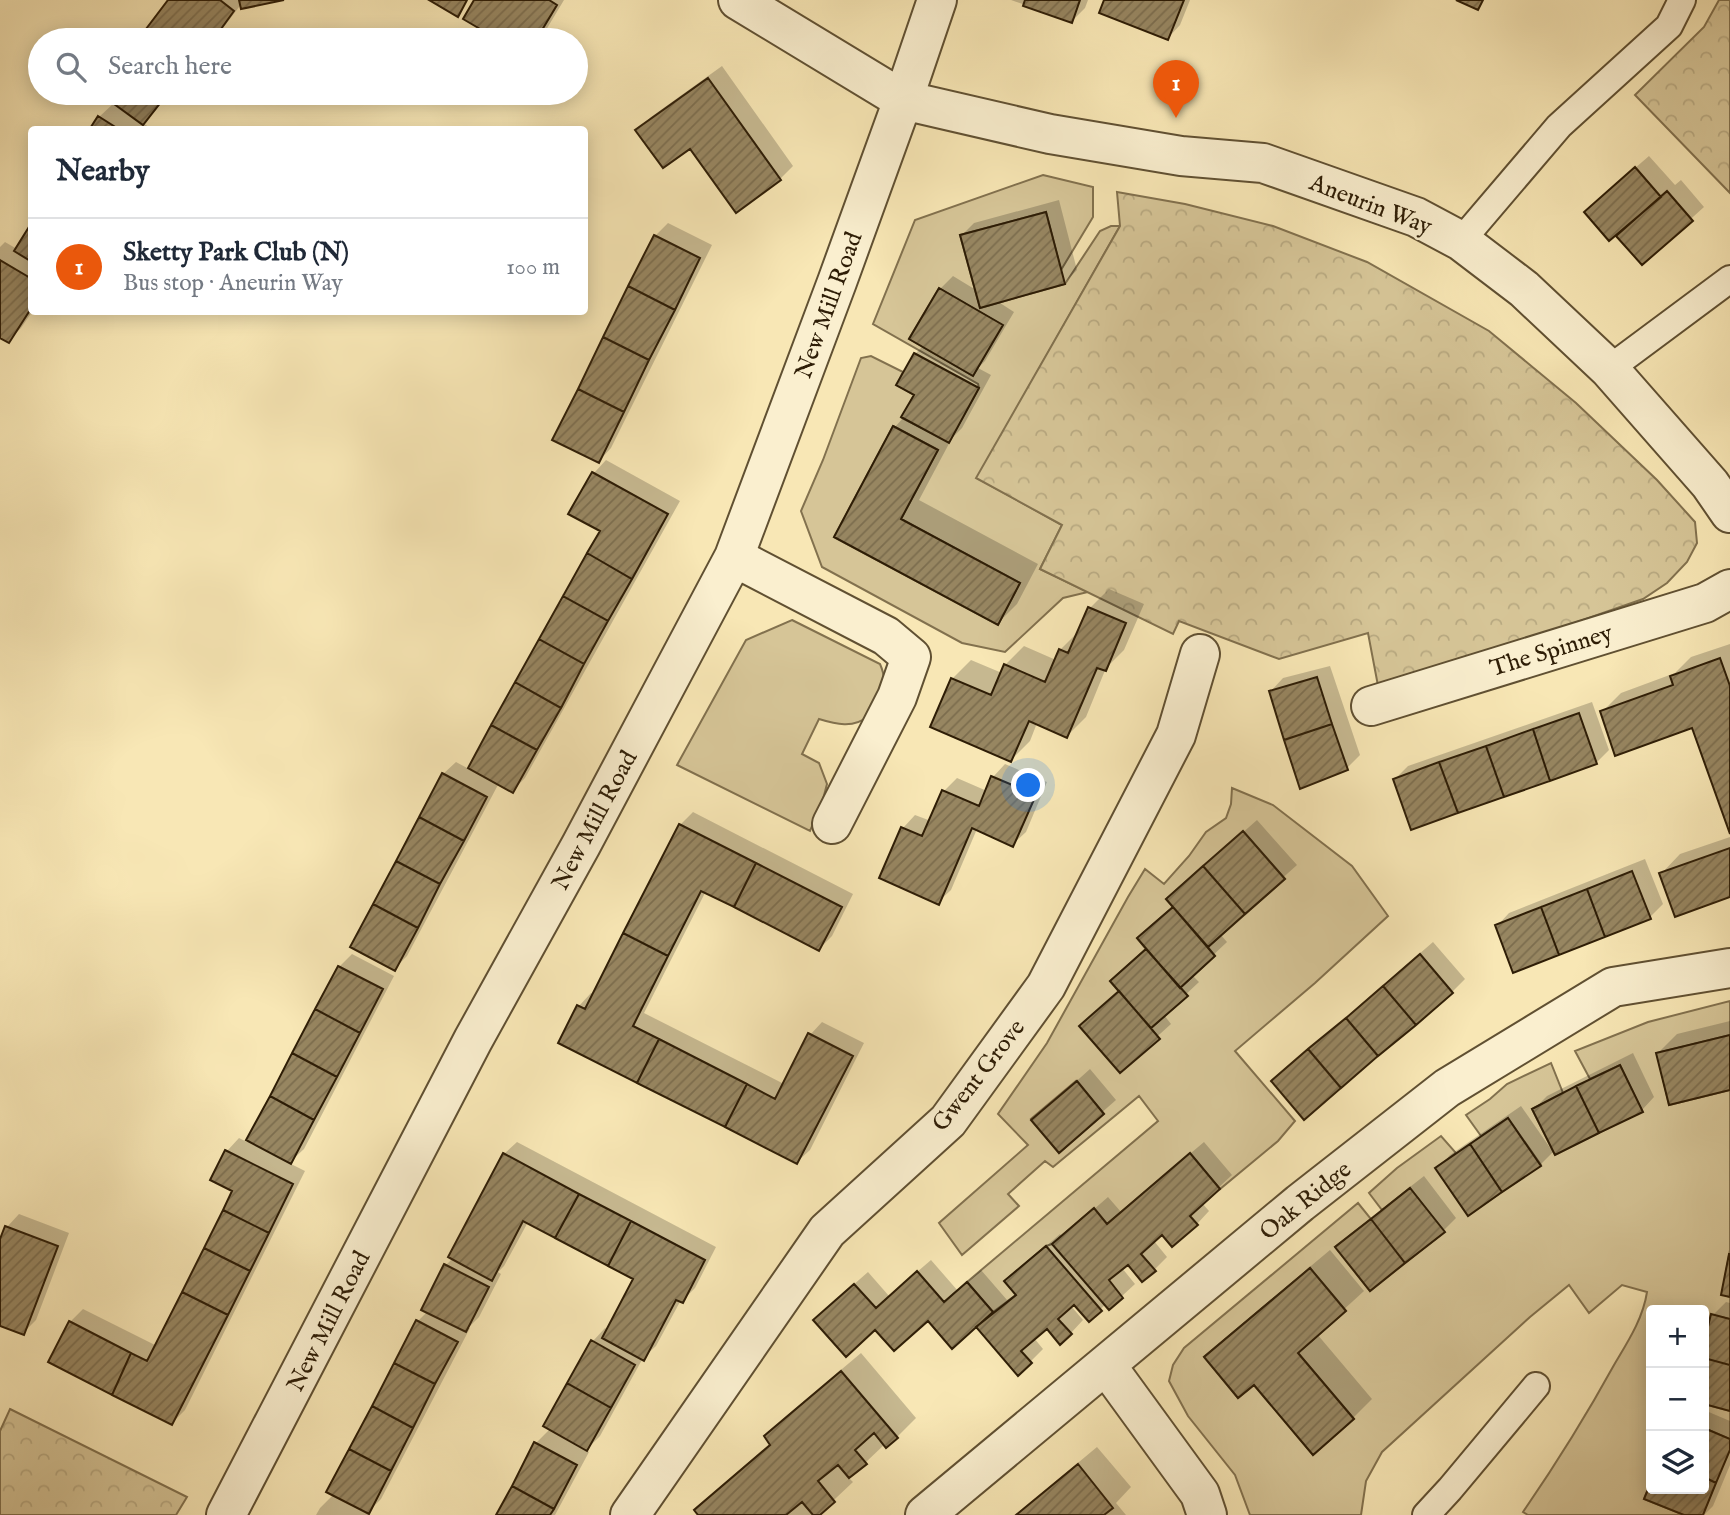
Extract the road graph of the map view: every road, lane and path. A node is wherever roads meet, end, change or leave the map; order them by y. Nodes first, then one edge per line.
1 (738, 0) edge
2 (937, 0) edge
3 (1682, 0) edge
4 (903, 100) junction
5 (1461, 241) junction
6 (1730, 279) edge
7 (1609, 369) junction
8 (1730, 513) edge
9 (734, 557) junction
10 (1730, 589) edge
11 (1200, 654) dead end
12 (1371, 706) dead end
13 (832, 824) dead end
14 (1730, 968) edge
15 (1106, 1365) junction
16 (1536, 1386) dead end
17 (226, 1515) edge
18 (630, 1515) edge
19 (925, 1515) edge
20 (1207, 1515) edge
21 (1426, 1515) edge

1 - 4 street, Aneurin Way
2 - 4 street, New Mill Road
3 - 5 lane
4 - 5 street, Aneurin Way
4 - 9 street, New Mill Road
5 - 7 street, Aneurin Way
6 - 7 lane
7 - 8 street, Aneurin Way
9 - 13 street
9 - 17 street, New Mill Road
10 - 12 street, The Spinney
11 - 18 street, Gwent Grove
14 - 15 street, Oak Ridge
15 - 19 street, Oak Ridge
15 - 20 street
16 - 21 lane

